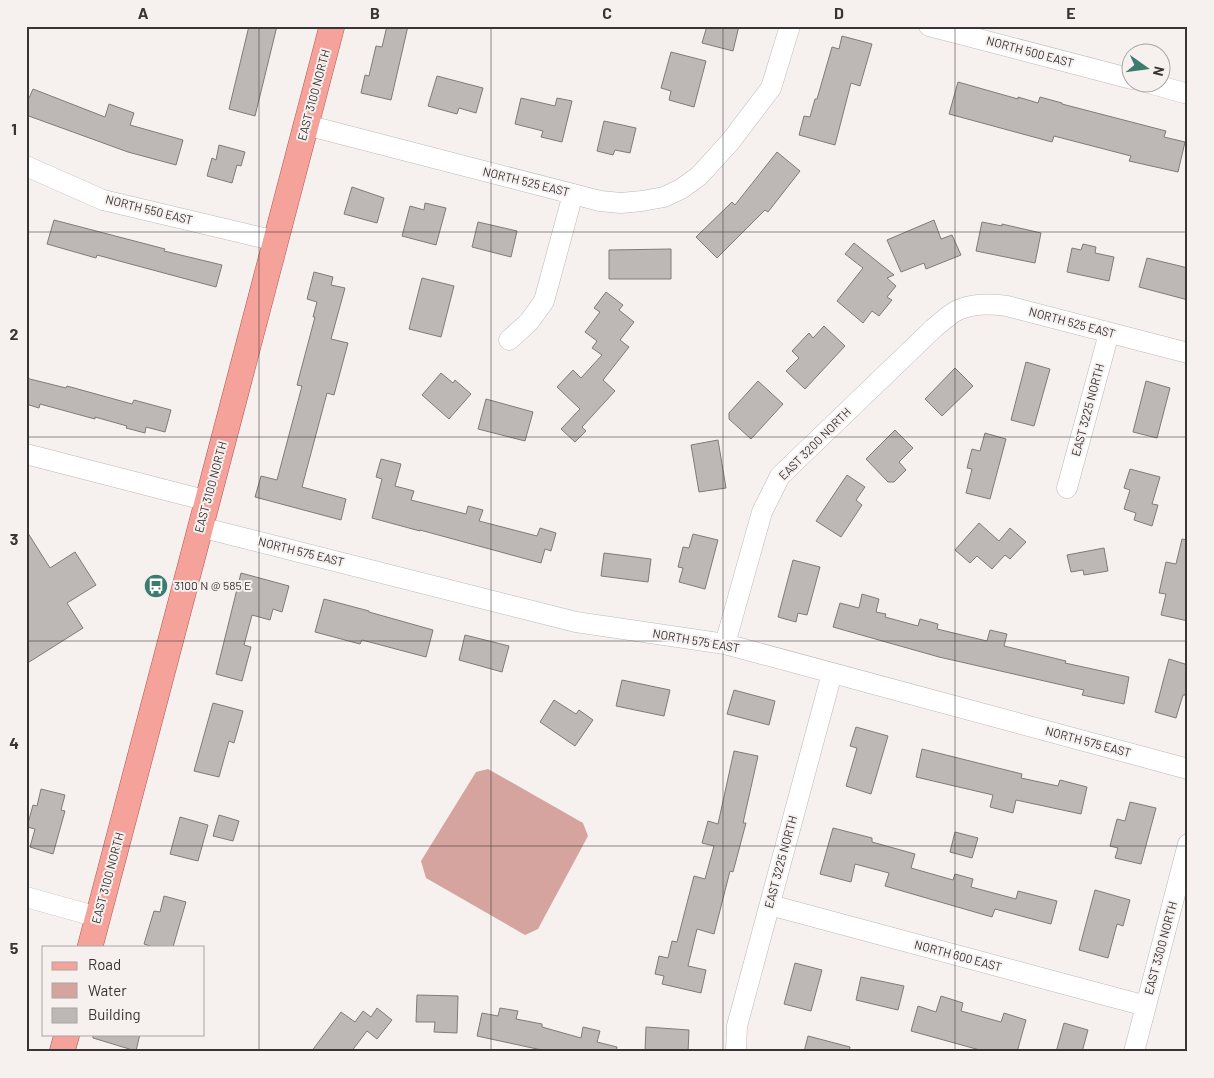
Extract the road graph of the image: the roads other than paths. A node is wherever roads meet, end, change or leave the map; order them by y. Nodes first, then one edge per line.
1 (332, 26) edge
2 (790, 26) edge
3 (929, 26) edge
4 (1122, 76) edge
5 (1172, 90) edge
6 (1188, 94) edge
7 (306, 126) junction
8 (26, 166) edge
9 (573, 194) junction
10 (276, 240) junction
11 (956, 311) joint
12 (1109, 333) junction
13 (509, 340) dead end
14 (1188, 353) edge
15 (26, 454) edge
16 (1067, 488) dead end
17 (208, 501) junction
18 (200, 527) junction
19 (725, 644) junction
20 (832, 673) junction
21 (1188, 769) edge
22 (1188, 844) edge
23 (26, 897) edge
24 (770, 906) junction
25 (98, 917) junction
26 (90, 946) edge
27 (1146, 1006) junction
28 (66, 1036) edge
29 (62, 1052) edge
30 (736, 1052) edge
31 (1134, 1052) edge

1 - 7 main road, EAST 3100 NORTH
2 - 9 street, NORTH 525 EAST
3 - 4 street, NORTH 500 EAST
5 - 6 street
7 - 9 street, NORTH 525 EAST
7 - 10 main road, EAST 3100 NORTH
8 - 10 street, NORTH 550 EAST
9 - 13 street
10 - 17 main road, EAST 3100 NORTH
11 - 12 street, NORTH 525 EAST
11 - 19 street, EAST 3200 NORTH
12 - 14 street, NORTH 525 EAST
12 - 16 street, EAST 3225 NORTH
15 - 17 street
17 - 18 main road, EAST 3100 NORTH
18 - 19 street, NORTH 575 EAST
18 - 25 main road, EAST 3100 NORTH
19 - 20 street, NORTH 575 EAST
20 - 21 street, NORTH 575 EAST
20 - 24 street, EAST 3225 NORTH
22 - 27 street, EAST 3300 NORTH
23 - 25 street
24 - 27 street, NORTH 600 EAST
24 - 30 street, EAST 3225 NORTH
25 - 26 main road, EAST 3100 NORTH
27 - 31 street, EAST 3300 NORTH
28 - 29 main road

